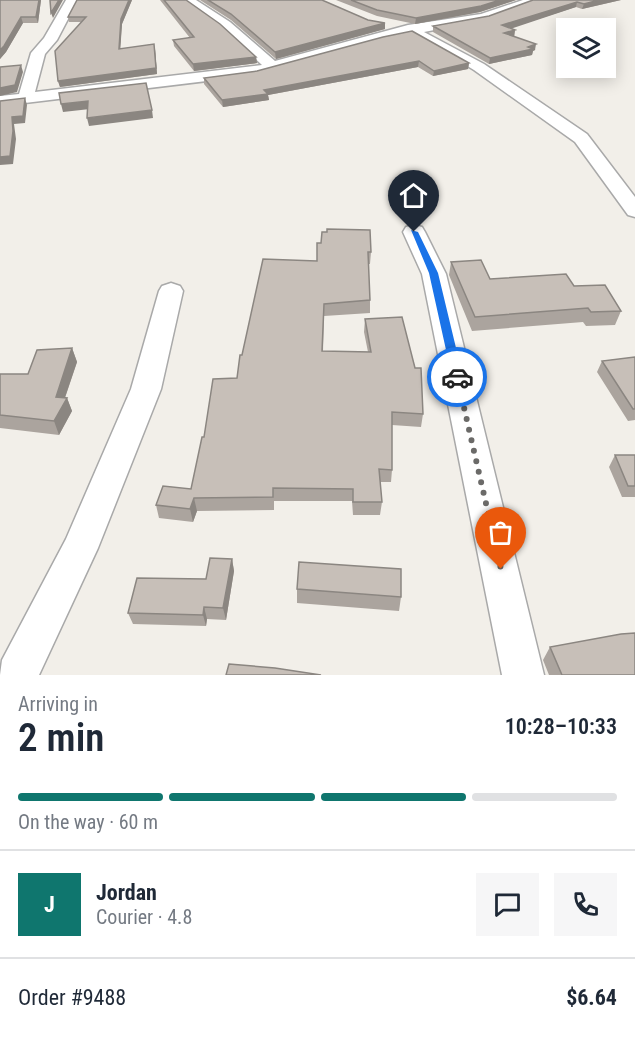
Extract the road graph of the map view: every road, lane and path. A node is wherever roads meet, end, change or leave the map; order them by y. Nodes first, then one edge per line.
1 (72, 0) edge
2 (188, 0) edge
3 (536, 0) edge
4 (412, 29) junction
5 (273, 67) junction
6 (24, 99) junction
7 (0, 101) edge
8 (635, 211) edge
9 (414, 232) dead end
10 (171, 291) dead end
11 (17, 675) edge
12 (523, 675) edge

1 - 6 street
2 - 5 street
3 - 4 street
4 - 5 street
4 - 8 street
5 - 6 street
6 - 7 street
9 - 12 street
10 - 11 street

